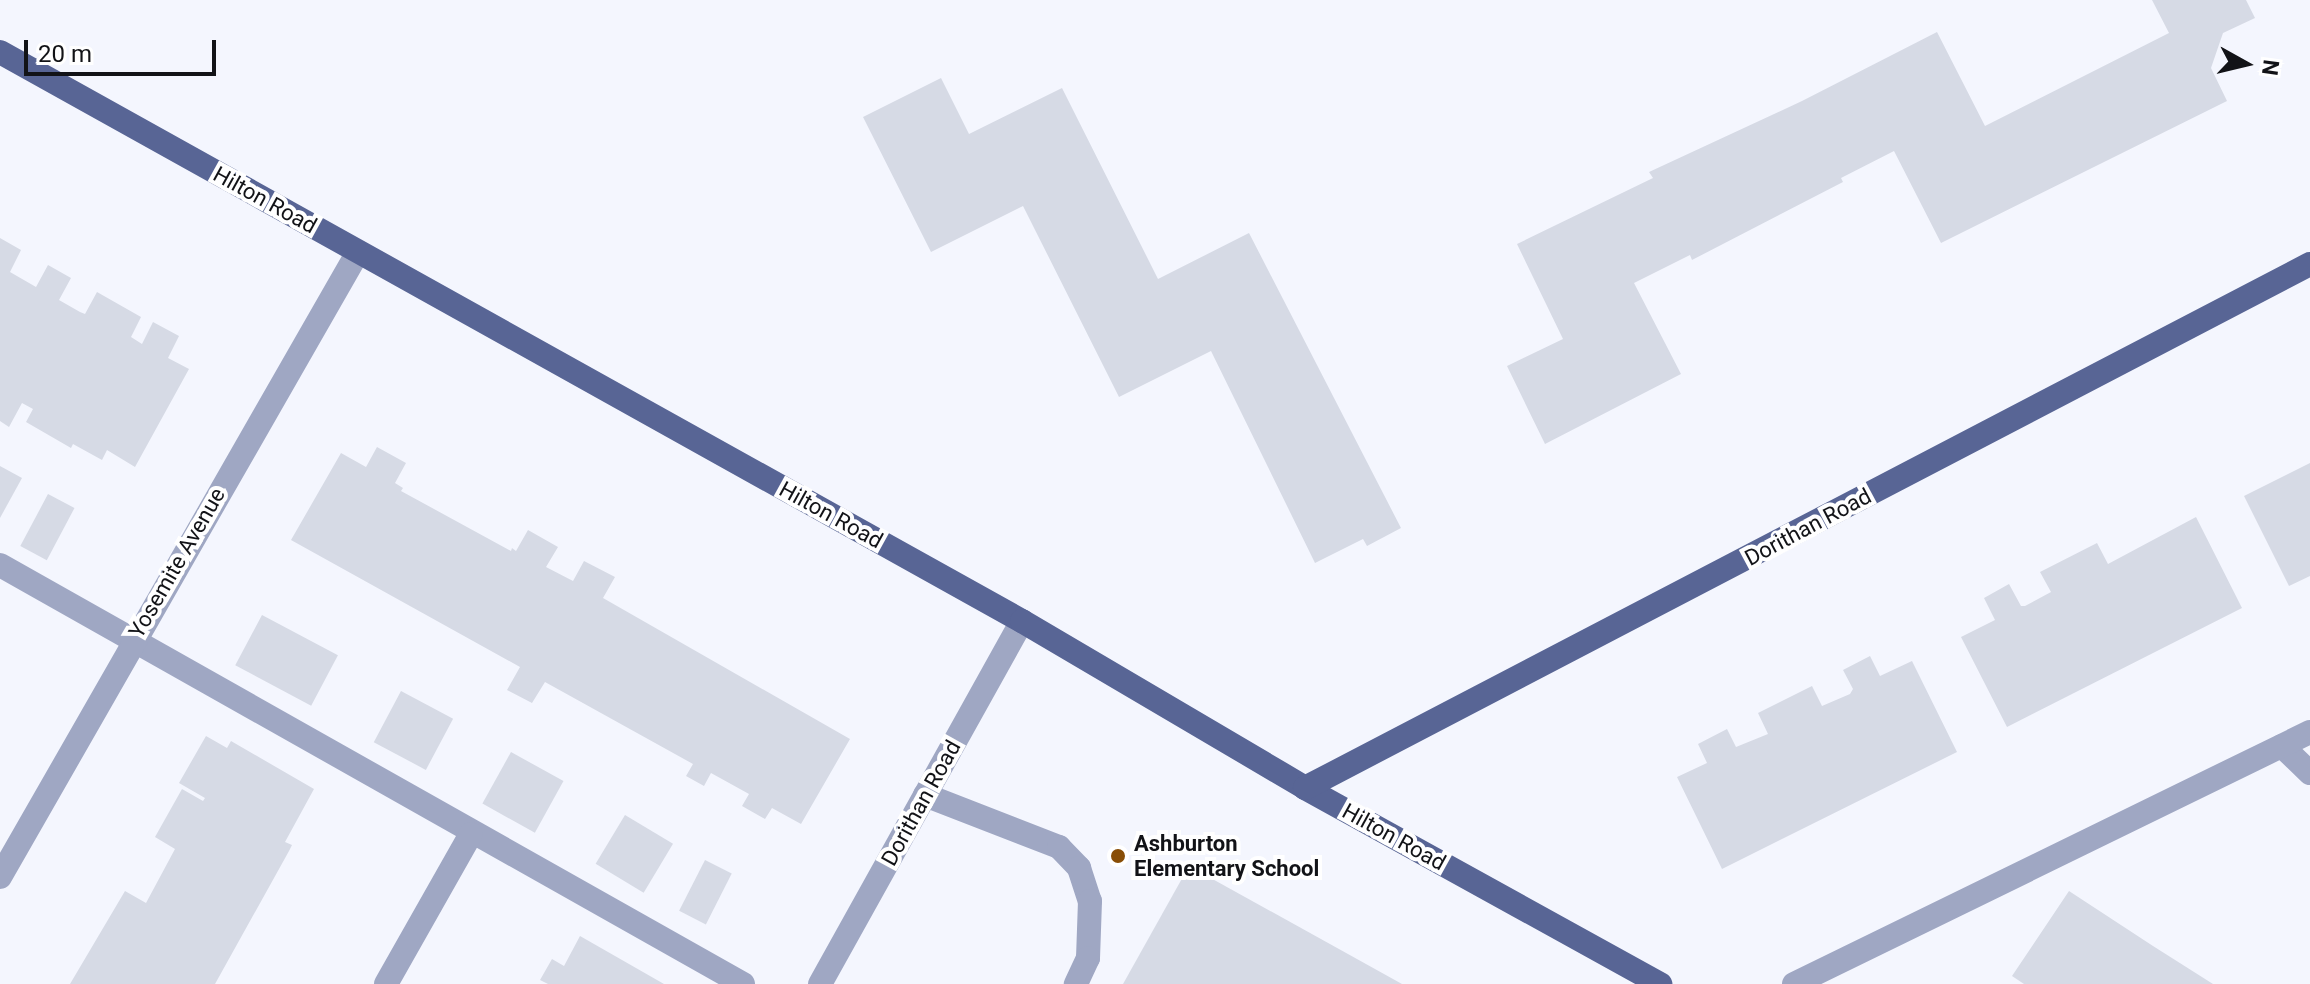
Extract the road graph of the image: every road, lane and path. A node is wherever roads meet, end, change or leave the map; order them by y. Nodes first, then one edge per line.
1 (0, 52) edge
2 (358, 252) junction
3 (2310, 264) edge
4 (0, 565) edge
5 (1022, 621) junction
6 (132, 640) junction
7 (2310, 732) edge
8 (2282, 746) junction
9 (2310, 773) edge
10 (1305, 788) junction
11 (925, 795) junction
12 (471, 834) junction
13 (0, 877) edge
14 (386, 984) edge
15 (743, 984) edge
16 (820, 984) edge
17 (1076, 984) edge
18 (1660, 984) edge
19 (1794, 984) edge

1 - 2 main road, Hilton Road
2 - 5 main road, Hilton Road
2 - 6 street, Yosemite Avenue
3 - 10 main road, Dorithan Road
4 - 6 street
5 - 10 main road, Hilton Road
5 - 11 street, Dorithan Road
6 - 12 street
6 - 13 street, Yosemite Avenue
7 - 8 street
8 - 9 street
8 - 19 street
10 - 18 main road, Hilton Road
11 - 16 street, Dorithan Road
11 - 17 street
12 - 14 street
12 - 15 street

